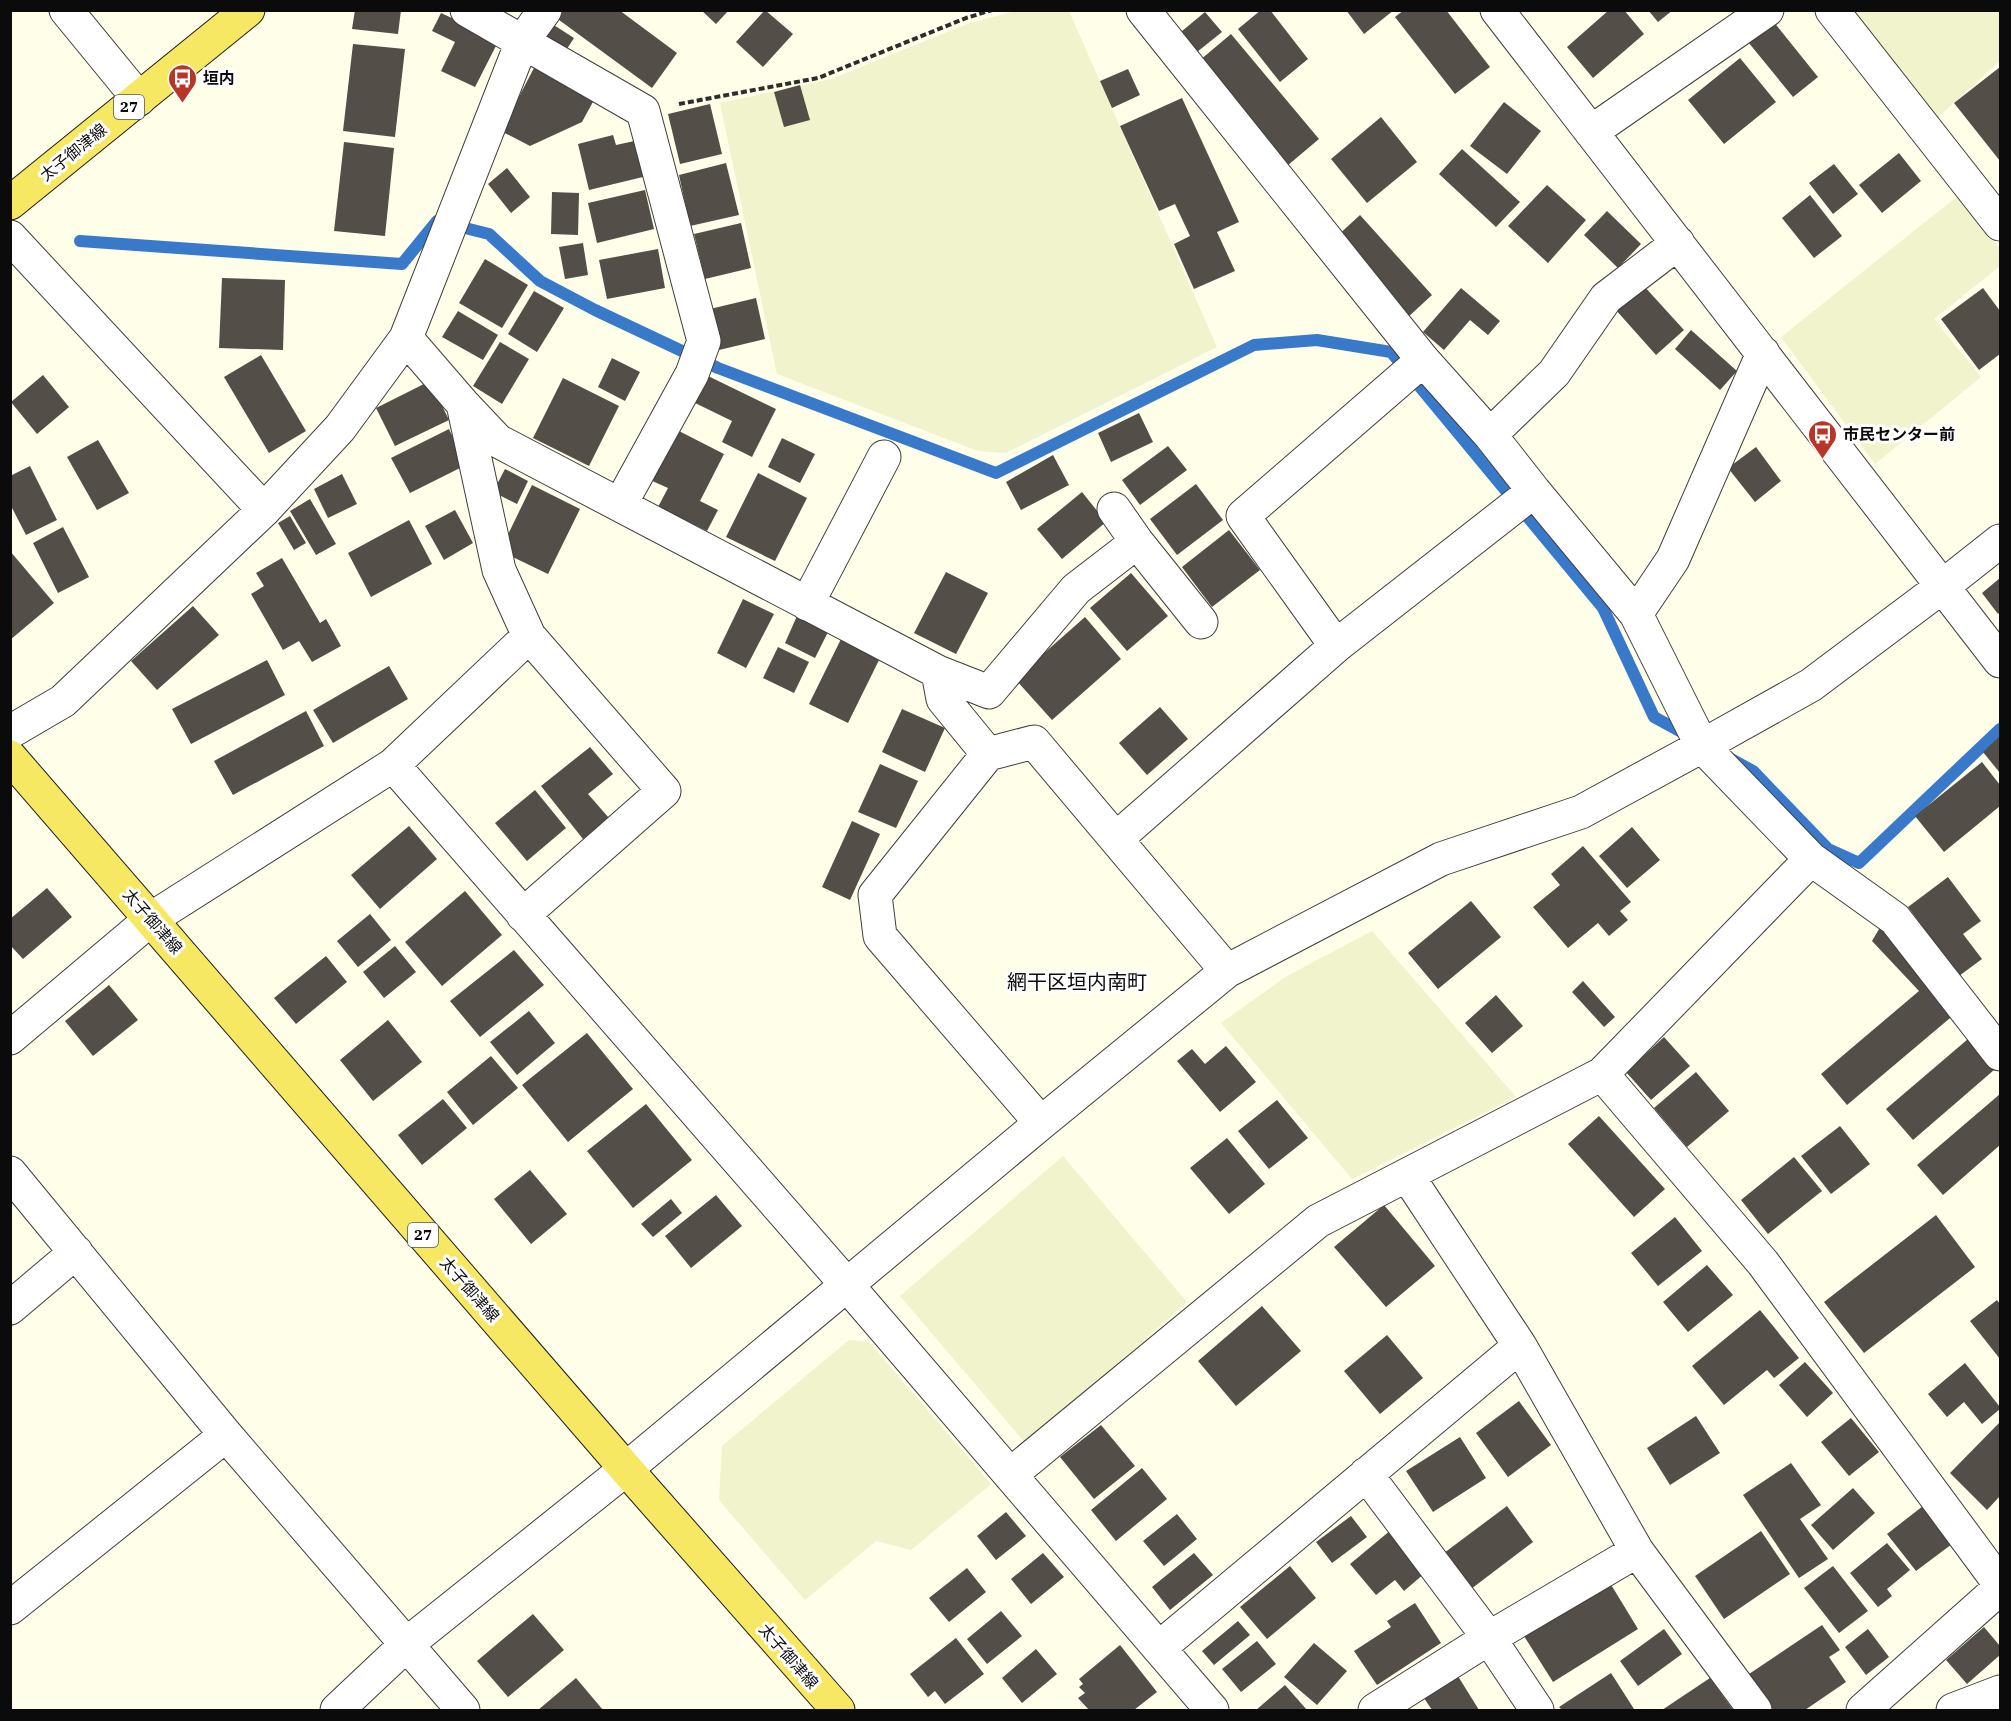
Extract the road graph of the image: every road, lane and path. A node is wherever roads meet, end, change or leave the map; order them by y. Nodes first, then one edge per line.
1 (66, 10) edge
2 (248, 10) edge
3 (467, 10) edge
4 (545, 10) edge
5 (992, 10) edge
6 (1143, 10) edge
7 (1497, 10) edge
8 (1767, 10) edge
9 (1832, 10) edge
10 (522, 42) junction
11 (139, 99) junction
12 (643, 111) junction
13 (1591, 132) junction
14 (10, 203) edge
15 (2001, 224) edge
16 (10, 237) edge
17 (1678, 243) junction
18 (406, 338) junction
19 (1763, 353) junction
20 (1423, 360) junction
21 (463, 404) junction
22 (1490, 435) junction
23 (884, 457) dead end
24 (1534, 491) junction
25 (620, 506) junction
26 (1114, 509) dead end
27 (264, 510) junction
28 (2001, 541) edge
29 (1137, 542) junction
30 (1943, 586) junction
31 (807, 604) junction
32 (1636, 614) junction
33 (1201, 622) dead end
34 (529, 636) junction
35 (1336, 646) junction
36 (2001, 661) edge
37 (938, 672) junction
38 (10, 732) edge
39 (1702, 746) junction
40 (988, 754) junction
41 (10, 757) edge
42 (393, 765) junction
43 (1116, 839) junction
44 (1811, 859) junction
45 (523, 915) junction
46 (151, 919) junction
47 (1227, 971) junction
48 (10, 1038) edge
49 (2001, 1054) edge
50 (1602, 1074) junction
51 (1041, 1123) junction
52 (10, 1173) edge
53 (1407, 1175) junction
54 (76, 1252) junction
55 (846, 1285) junction
56 (10, 1308) edge
57 (1520, 1346) junction
58 (226, 1435) junction
59 (626, 1470) junction
60 (1366, 1474) junction
61 (1010, 1475) junction
62 (1637, 1551) junction
63 (2001, 1586) edge
64 (10, 1608) edge
65 (1489, 1638) junction
66 (407, 1644) junction
67 (1159, 1648) junction
68 (2001, 1692) edge
69 (337, 1710) edge
70 (463, 1710) edge
71 (838, 1710) edge
72 (1212, 1710) edge
73 (1375, 1710) edge
74 (1537, 1710) edge
75 (1755, 1710) edge
76 (1863, 1710) edge
77 (1953, 1710) edge

1 - 11 street
2 - 11 main road, 太子御津線 / 27
3 - 10 street
4 - 10 street
5 - 12 path
6 - 20 street
7 - 13 street
8 - 13 street
9 - 15 street
10 - 12 street
10 - 18 street
11 - 14 main road, 太子御津線 / 27
12 - 25 street
13 - 17 street
16 - 27 street
17 - 19 street
17 - 22 street
18 - 21 street
18 - 27 street
19 - 30 street
19 - 32 street
20 - 22 street
20 - 35 street
21 - 25 street
21 - 34 street
22 - 24 street
23 - 31 street
24 - 32 street
24 - 35 street
25 - 31 street
26 - 29 street
27 - 38 street
28 - 30 street
29 - 33 street
29 - 37 street
30 - 36 street
30 - 39 street
31 - 37 street
32 - 39 street
34 - 42 street
34 - 45 street
35 - 43 street
37 - 40 street
39 - 44 street
39 - 47 street
40 - 43 street
40 - 51 street
41 - 46 main road, 太子御津線 / 27
42 - 45 street
42 - 46 street
43 - 47 street
44 - 49 street
44 - 50 street
45 - 55 street
46 - 48 street
46 - 59 main road, 太子御津線 / 27
47 - 51 street
50 - 53 street
50 - 63 street
51 - 55 street
52 - 54 street
53 - 57 street
53 - 61 street
54 - 56 street
54 - 58 street
55 - 59 street
55 - 61 street
57 - 60 street
57 - 62 street
58 - 64 street
58 - 66 street
59 - 66 street
59 - 71 main road, 太子御津線 / 27
60 - 65 street
60 - 67 street
61 - 67 street
62 - 65 street
62 - 75 street
63 - 76 street
65 - 73 street
65 - 74 street
66 - 69 street
66 - 70 street
67 - 72 street
68 - 77 street

